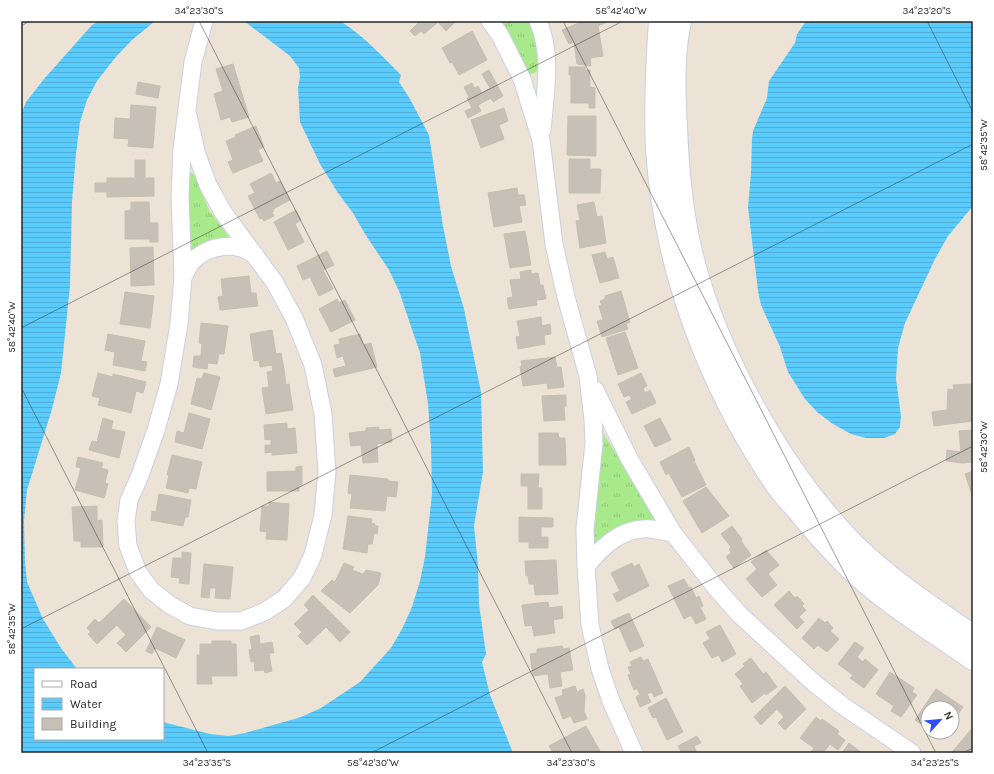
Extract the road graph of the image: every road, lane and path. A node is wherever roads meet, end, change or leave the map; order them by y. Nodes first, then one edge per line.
1 (204, 21) edge
2 (490, 21) edge
3 (538, 21) edge
4 (660, 21) edge
5 (680, 21) edge
6 (546, 73) junction
7 (522, 79) junction
8 (187, 112) junction
9 (541, 140) junction
10 (257, 256) junction
11 (183, 277) junction
12 (588, 376) junction
13 (673, 533) junction
14 (586, 566) junction
15 (973, 636) edge
16 (973, 659) edge
17 (634, 753) edge
18 (912, 753) edge

1 - 8 street
2 - 7 street
3 - 6 street
4 - 16 street
5 - 15 street
6 - 7 street
6 - 9 street
7 - 9 street
8 - 10 street
8 - 11 street
9 - 12 street
10 - 11 street
10 - 11 street
12 - 13 street
12 - 14 street
13 - 14 street
13 - 18 street
14 - 17 street

